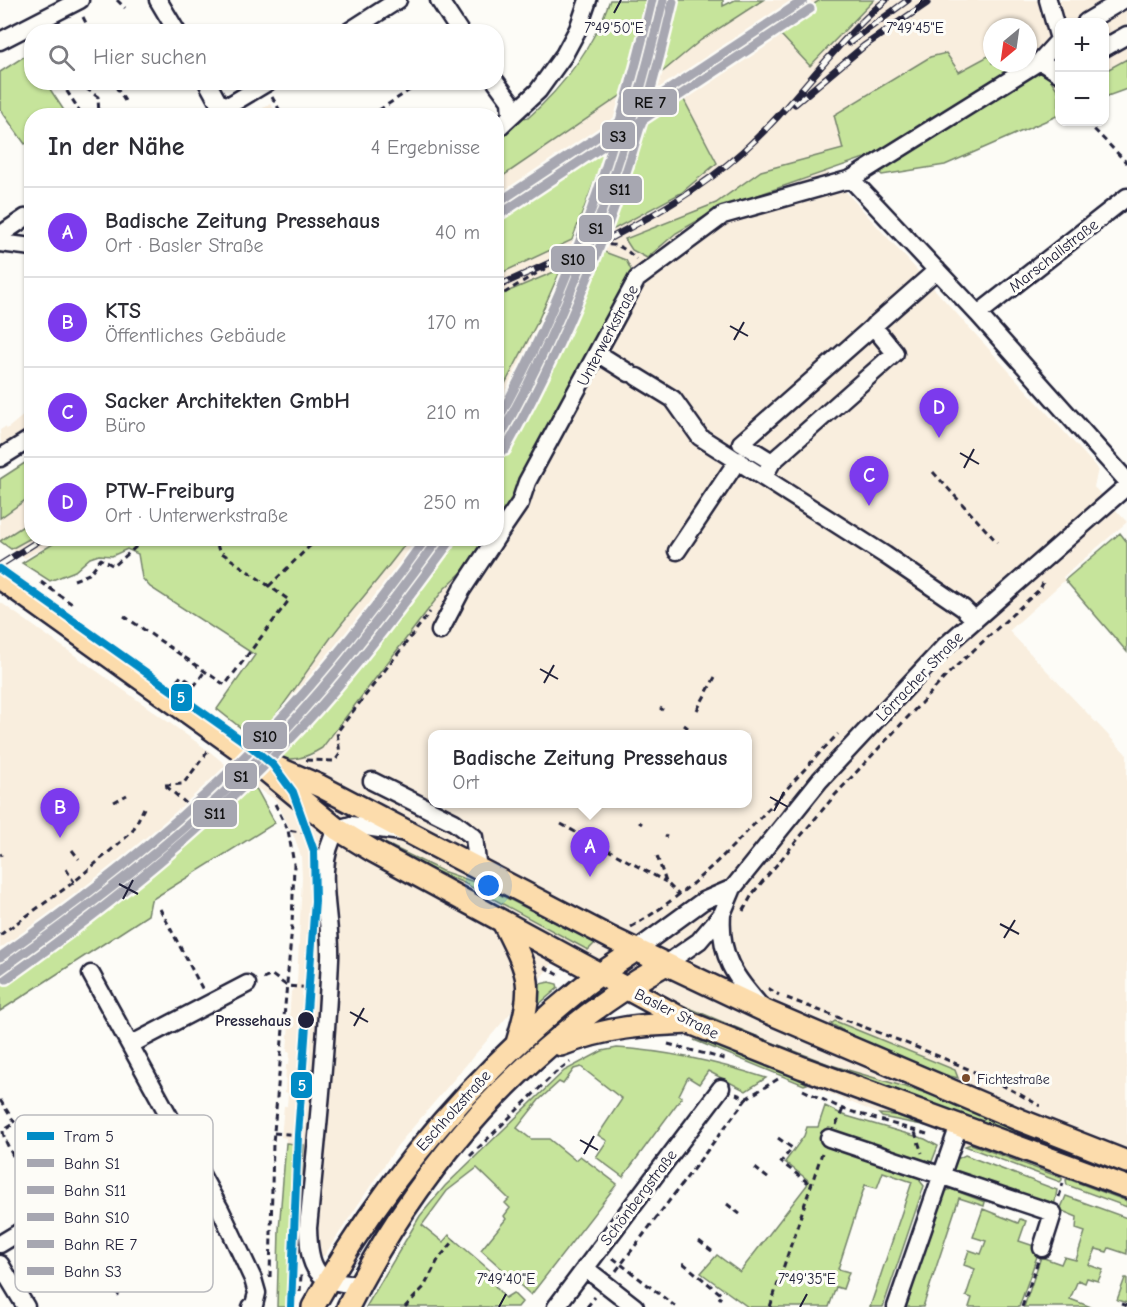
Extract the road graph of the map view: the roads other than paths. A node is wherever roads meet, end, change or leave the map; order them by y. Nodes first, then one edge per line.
1 (80, 0) edge
2 (158, 0) edge
3 (398, 0) edge
4 (439, 0) edge
5 (588, 0) edge
6 (1048, 0) edge
7 (1123, 0) edge
8 (1093, 18) edge
9 (33, 24) edge
10 (172, 24) edge
11 (360, 24) edge
12 (455, 24) edge
13 (24, 29) edge
14 (1127, 35) edge
15 (0, 41) edge
16 (1109, 45) edge
17 (1052, 47) edge
18 (1058, 72) edge
19 (212, 90) edge
20 (256, 90) edge
21 (502, 90) edge
22 (511, 115) junction
23 (504, 122) edge
24 (851, 179) junction
25 (1127, 197) edge
26 (24, 219) edge
27 (0, 235) edge
28 (0, 243) edge
29 (24, 246) edge
30 (938, 270) junction
31 (978, 314) junction
32 (873, 326) junction
33 (597, 353) junction
34 (24, 443) edge
35 (0, 458) edge
36 (738, 460) junction
37 (768, 469) junction
38 (1127, 481) edge
39 (1127, 486) edge
40 (504, 526) edge
41 (491, 546) edge
42 (677, 551) dead end
43 (0, 578) edge
44 (975, 620) junction
45 (440, 631) dead end
46 (239, 749) tunnel mouth
47 (372, 781) dead end
48 (408, 833) junction
49 (333, 835) junction
50 (478, 870) junction
51 (733, 888) junction
52 (722, 914) junction
53 (503, 922) junction
54 (636, 950) junction
55 (666, 964) junction
56 (91, 974) dead end
57 (602, 974) junction
58 (247, 984) road end
59 (626, 987) junction
60 (765, 1011) junction
61 (690, 1023) junction
62 (517, 1043) junction
63 (130, 1045) junction
64 (539, 1054) junction
65 (721, 1088) road end
66 (168, 1115) edge
67 (959, 1125) junction
68 (829, 1138) road end
69 (1127, 1162) edge
70 (941, 1177) junction
71 (1127, 1187) edge
72 (213, 1196) edge
73 (15, 1235) edge
74 (0, 1244) edge
75 (1042, 1248) road end
76 (0, 1264) edge
77 (585, 1268) junction
78 (328, 1279) junction
79 (360, 1284) junction
80 (15, 1289) edge
81 (17, 1292) edge
82 (252, 1306) edge
83 (26, 1307) edge
84 (313, 1307) edge
85 (348, 1307) edge
86 (556, 1307) edge
87 (635, 1307) edge
88 (896, 1307) edge

1 - 9 street
2 - 10 street
3 - 11 street
4 - 12 street
5 - 22 street
6 - 17 street
7 - 8 street
13 - 15 street
14 - 16 street
17 - 18 street
17 - 24 street, Unterwerkstraße
19 - 20 street
21 - 22 street
22 - 23 street
24 - 30 street
24 - 33 street, Unterwerkstraße
25 - 31 street, Marschallstraße
26 - 27 street
28 - 29 street
30 - 31 street
30 - 32 street
31 - 38 street
32 - 37 street
32 - 37 street
33 - 36 street
33 - 40 street, Unterwerkstraße
34 - 35 street
36 - 37 street
36 - 42 street
37 - 44 street
39 - 44 street, Lörracher Straße
41 - 45 street, Unterwerkstraße
43 - 46 main road
44 - 51 street, Lörracher Straße
47 - 50 street
48 - 49 street
48 - 49 main road, Basler Straße
48 - 50 main road, Basler Straße
49 - 53 main road, Basler Straße
49 - 78 street
50 - 54 main road, Basler Straße
51 - 52 street, Lörracher Straße
51 - 54 street, Lörracher Straße
52 - 55 street, Lörracher Straße
52 - 60 street
53 - 57 main road, Basler Straße
53 - 62 main road
54 - 55 main road, Basler Straße
54 - 57 main road, Eschholzstraße
55 - 59 main road, Lörracher Straße
55 - 60 main road, Basler Straße
56 - 63 street
57 - 59 main road, Basler Straße
57 - 62 main road, Eschholzstraße
58 - 63 street
59 - 61 main road, Basler Straße
59 - 64 main road, Eschholzstraße
60 - 69 main road, Basler Straße
61 - 64 main road
61 - 67 main road, Basler Straße
62 - 78 main road, Eschholzstraße
63 - 66 street
64 - 79 main road, Eschholzstraße
65 - 77 street, Schönbergstraße
67 - 70 street
67 - 71 main road, Basler Straße
68 - 70 street
70 - 75 street
70 - 88 street
72 - 82 street
73 - 74 street
76 - 80 street
77 - 86 street, Schönbergstraße
77 - 87 street
78 - 79 street
78 - 84 main road, Eschholzstraße
79 - 85 main road, Eschholzstraße
81 - 83 street

